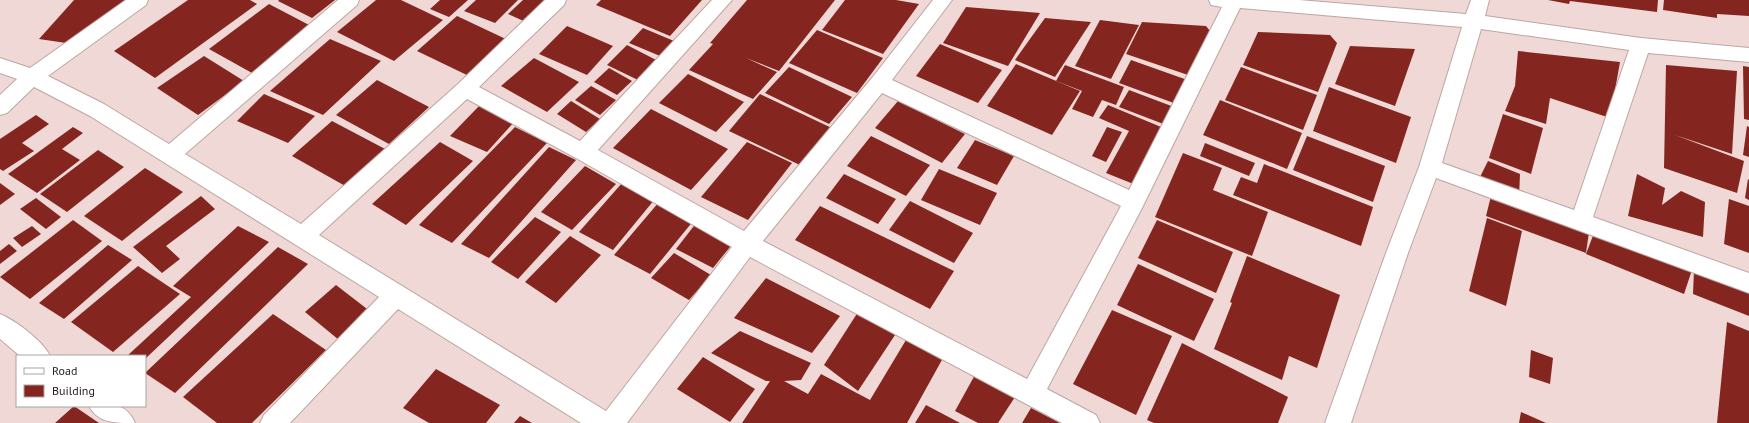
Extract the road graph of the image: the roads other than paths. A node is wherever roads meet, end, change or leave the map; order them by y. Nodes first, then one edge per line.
1 (139, 0) edge
2 (350, 0) edge
3 (557, 0) edge
4 (723, 0) edge
5 (943, 0) edge
6 (1480, 0) edge
7 (1226, 1) edge
8 (1474, 21) junction
9 (1641, 46) junction
10 (1749, 55) edge
11 (0, 65) edge
12 (32, 77) junction
13 (879, 83) junction
14 (465, 89) junction
15 (0, 107) edge
16 (583, 152) junction
17 (170, 155) junction
18 (1430, 167) junction
19 (1134, 202) junction
20 (1581, 221) junction
21 (302, 237) junction
22 (747, 244) junction
23 (1749, 283) edge
24 (396, 295) junction
25 (0, 325) edge
26 (37, 355) edge
27 (1032, 393) junction
28 (102, 407) edge
29 (122, 423) edge
30 (273, 423) edge
31 (603, 423) edge
32 (612, 423) edge
33 (1087, 423) edge
34 (1338, 423) edge

1 - 12 street
2 - 17 street
3 - 14 street
4 - 16 street
5 - 13 street
6 - 8 street
7 - 8 street
7 - 19 street
8 - 9 street
8 - 18 street
9 - 10 street
9 - 20 street
11 - 12 street
12 - 15 street
12 - 17 street
13 - 19 street
13 - 22 street
14 - 16 street
14 - 21 street
16 - 22 street
17 - 21 street
18 - 20 street
18 - 34 street
19 - 27 street
20 - 23 street
21 - 24 street
22 - 27 street
22 - 32 street
24 - 30 street
24 - 31 street
25 - 26 street
27 - 33 street
28 - 29 street

